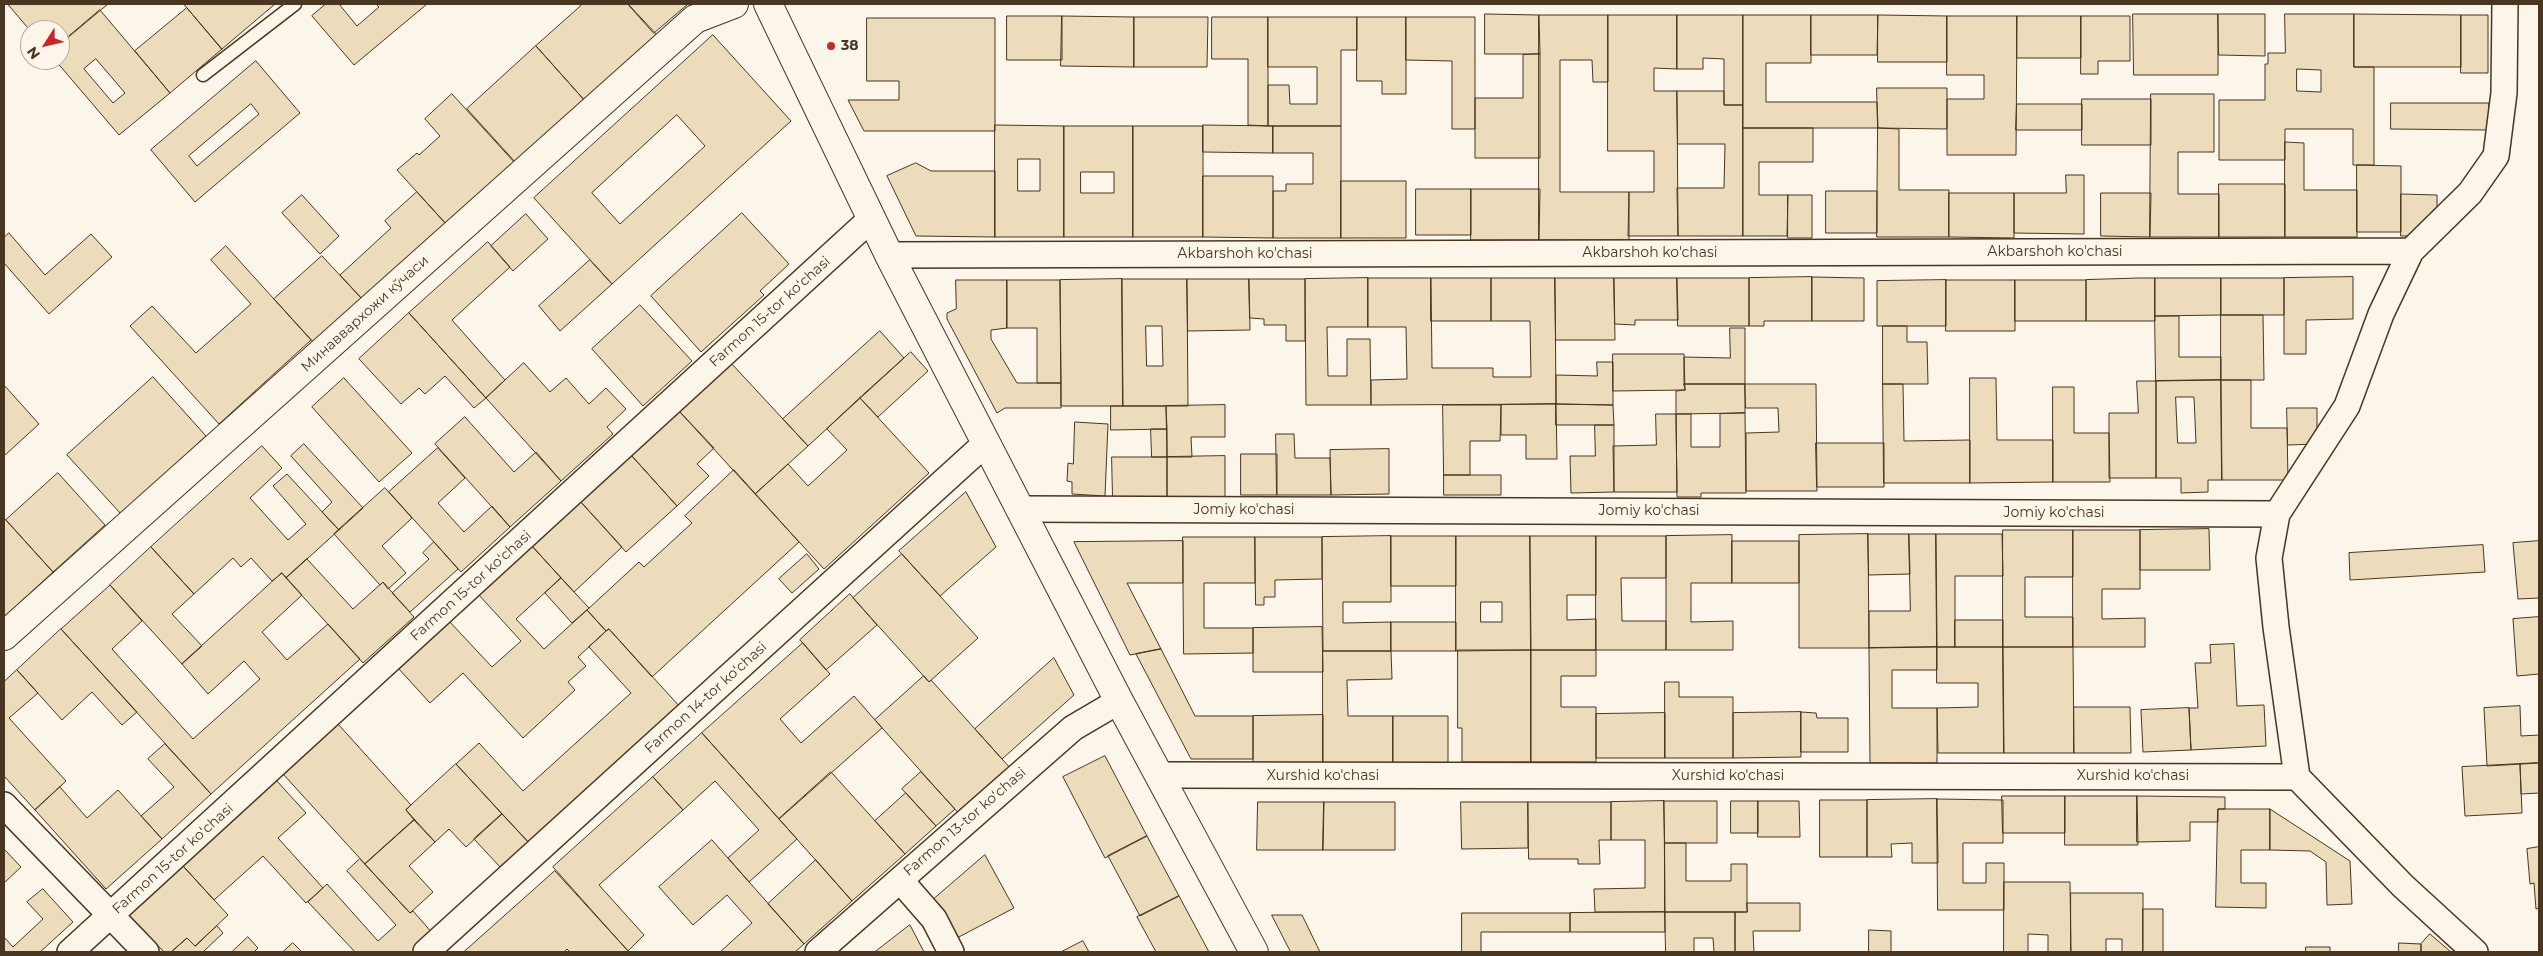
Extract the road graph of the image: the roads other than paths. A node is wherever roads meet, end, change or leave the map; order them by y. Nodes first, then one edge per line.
1 (295, 4) edge
2 (734, 4) edge
3 (768, 4) edge
4 (2505, 4) edge
5 (203, 75) dead end
6 (872, 218) junction
7 (2411, 251) junction
8 (890, 256) junction
9 (986, 443) junction
10 (1020, 509) junction
11 (2277, 514) junction
12 (4, 636) edge
13 (1119, 701) junction
14 (1160, 775) junction
15 (2297, 776) junction
16 (4, 805) edge
17 (900, 880) junction
18 (111, 915) junction
19 (70, 952) edge
20 (146, 952) edge
21 (426, 952) edge
22 (818, 952) edge
23 (950, 952) edge
24 (1254, 952) edge
25 (2476, 952) edge

1 - 5 lane
2 - 12 street, Минаввархожи кўчаси
3 - 6 street
4 - 7 street
6 - 8 street
6 - 18 street, Farmon 15-tor koʻchasi
7 - 8 street, Akbarshoh ko'chasi
7 - 11 street
8 - 9 street
9 - 10 street
9 - 21 street, Farmon 14-tor koʻchasi
10 - 11 street, Jomiy ko'chasi
10 - 13 street
11 - 15 street
13 - 14 street
13 - 17 street, Farmon 13-tor koʻchasi
14 - 15 street, Xurshid ko'chasi
14 - 24 street
15 - 25 street
16 - 18 street
17 - 22 street, Farmon 13-tor koʻchasi
17 - 23 street
18 - 19 street, Farmon 15-tor koʻchasi
18 - 20 street

